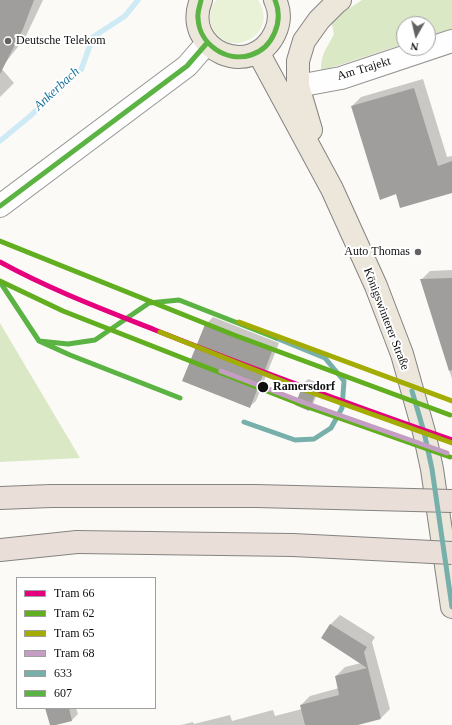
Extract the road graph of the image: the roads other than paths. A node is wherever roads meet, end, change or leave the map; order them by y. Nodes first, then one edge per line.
1 (201, 0) edge
2 (340, 0) edge
3 (278, 1) edge
4 (452, 41) edge
5 (207, 43) junction
6 (258, 52) junction
7 (298, 86) junction
8 (324, 173) junction
9 (0, 206) edge
10 (0, 498) edge
11 (452, 501) edge
12 (0, 542) edge
13 (77, 542) junction
14 (0, 550) edge
15 (452, 553) edge
16 (452, 607) edge

1 - 5 main road
2 - 7 main road
3 - 6 main road
4 - 7 street, Am Trajekt
5 - 6 main road
5 - 9 street
6 - 8 main road, Königswinterer Straße
7 - 8 main road
8 - 16 main road, Königswinterer Straße
10 - 11 highway, bridge
12 - 13 highway
13 - 14 highway
13 - 15 highway, bridge

